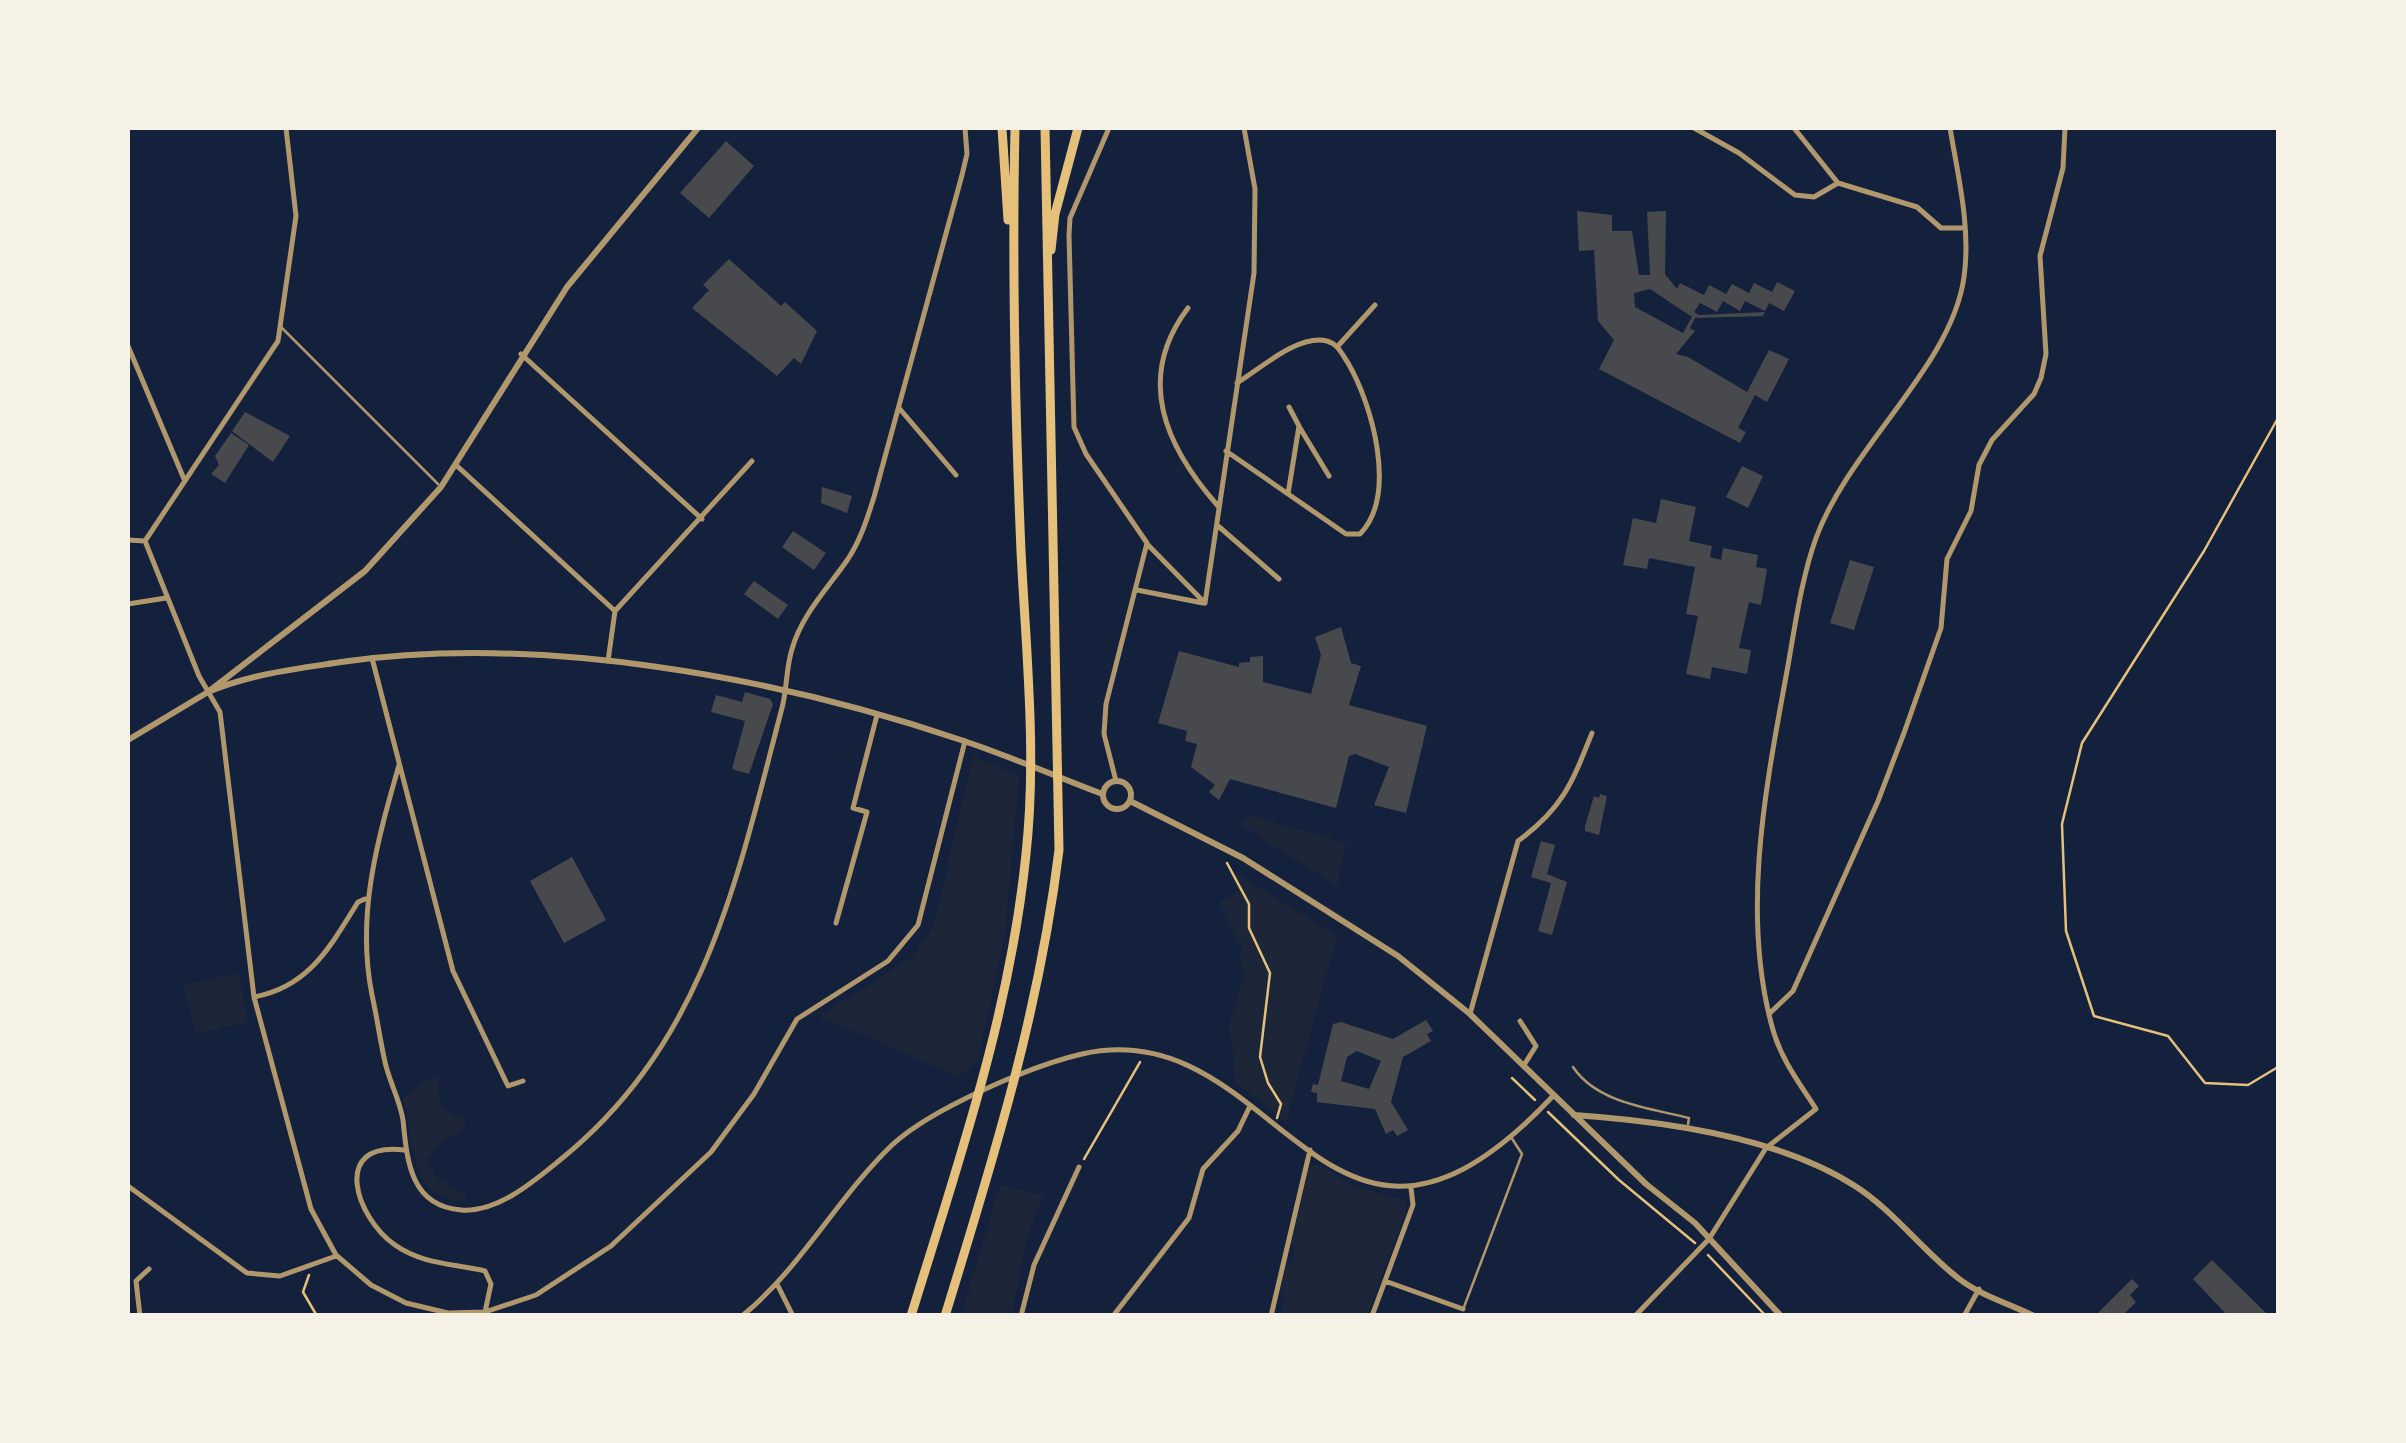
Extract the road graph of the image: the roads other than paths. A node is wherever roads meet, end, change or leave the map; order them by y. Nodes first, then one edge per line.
1 (286, 128) edge
2 (698, 128) edge
3 (965, 128) edge
4 (1002, 128) edge
5 (1015, 128) edge
6 (1045, 128) edge
7 (1078, 128) edge
8 (1109, 128) edge
9 (1244, 128) edge
10 (1694, 128) edge
11 (1794, 128) edge
12 (1950, 128) edge
13 (2065, 128) edge
14 (1838, 184) junction
15 (1965, 228) junction
16 (1012, 282) junction
17 (1047, 288) junction
18 (1374, 304) dead end
19 (1188, 308) dead end
20 (280, 326) junction
21 (128, 346) edge
22 (1338, 347) junction
23 (521, 354) junction
24 (1236, 384) junction
25 (1290, 407) dead end
26 (899, 408) junction
27 (1299, 426) junction
28 (1226, 452) junction
29 (752, 461) dead end
30 (456, 464) junction
31 (956, 475) dead end
32 (1329, 476) dead end
33 (184, 479) junction
34 (441, 487) junction
35 (1288, 494) junction
36 (1219, 507) junction
37 (702, 519) junction
38 (1217, 524) junction
39 (128, 540) edge
40 (145, 541) junction
41 (1147, 543) junction
42 (1278, 578) dead end
43 (1137, 590) junction
44 (166, 598) junction
45 (128, 604) edge
46 (1205, 604) junction
47 (615, 611) junction
48 (372, 658) junction
49 (608, 664) junction
50 (785, 690) junction
51 (208, 692) junction
52 (877, 715) junction
53 (1592, 734) dead end
54 (128, 740) edge
55 (965, 741) junction
56 (398, 765) junction
57 (1116, 781) junction
58 (1102, 794) junction
59 (1130, 801) junction
60 (365, 899) junction
61 (836, 923) dead end
62 (254, 997) junction
63 (1470, 1014) junction
64 (1770, 1014) junction
65 (1520, 1020) dead end
66 (1522, 1067) junction
67 (1573, 1067) dead end
68 (522, 1081) dead end
69 (1553, 1096) junction
70 (1250, 1106) junction
71 (1573, 1115) junction
72 (1686, 1130) junction
73 (1511, 1138) junction
74 (1766, 1148) junction
75 (404, 1150) junction
76 (1310, 1150) junction
77 (1079, 1168) road end
78 (128, 1186) edge
79 (1411, 1188) junction
80 (1710, 1238) junction
81 (336, 1255) junction
82 (149, 1269) dead end
83 (1386, 1281) junction
84 (777, 1284) junction
85 (1978, 1289) junction
86 (1463, 1308) joint
87 (485, 1312) junction
88 (140, 1316) edge
89 (742, 1316) edge
90 (793, 1316) edge
91 (911, 1316) edge
92 (945, 1316) edge
93 (1022, 1316) edge
94 (1117, 1316) edge
95 (1270, 1316) edge
96 (1372, 1316) edge
97 (1635, 1316) edge
98 (1781, 1316) edge
99 (1964, 1316) edge
100 (2034, 1316) edge

1 - 20 street
2 - 23 street
3 - 26 street
4 - 16 highway
5 - 16 highway
6 - 17 highway
7 - 17 highway
8 - 41 street
9 - 24 street
10 - 14 street
11 - 14 street
12 - 15 street
13 - 64 street
14 - 15 street
15 - 64 street
16 - 91 highway
17 - 92 highway
18 - 22 street
19 - 36 street
20 - 33 street
20 - 34 lane
21 - 33 street
22 - 24 street
22 - 35 street
23 - 30 street
23 - 37 street
24 - 28 street
25 - 27 street
26 - 31 street
26 - 50 street
27 - 32 street
27 - 35 street
28 - 35 street
28 - 36 street
29 - 37 street
30 - 34 street
30 - 47 street
33 - 40 street
34 - 51 street
36 - 38 street
37 - 47 street
38 - 42 street
38 - 46 street
39 - 40 street
40 - 44 street
41 - 43 street
41 - 46 street
43 - 46 street
43 - 57 street
44 - 45 street
44 - 51 street
47 - 49 street
48 - 49 street
48 - 51 street
48 - 56 street
49 - 50 street
50 - 52 street
50 - 75 street
51 - 54 street
51 - 62 street
52 - 55 street
52 - 61 street
53 - 63 street
55 - 58 street
55 - 87 street
56 - 60 street
56 - 68 street
57 - 58 street
57 - 59 street
58 - 59 street
59 - 63 street
60 - 62 street
60 - 75 street
62 - 81 street
63 - 66 street
64 - 74 street
65 - 66 street
66 - 69 street
67 - 72 lane
69 - 71 street
69 - 73 street
70 - 76 street
70 - 84 street
70 - 94 street
71 - 72 street
71 - 80 street
72 - 74 street
73 - 79 street
73 - 86 lane
74 - 80 street
74 - 85 street
75 - 87 street
76 - 79 street
76 - 95 street
77 - 93 street
78 - 81 street
79 - 83 street
80 - 97 street
80 - 98 street
81 - 87 street
82 - 88 street
83 - 86 street
83 - 96 street
84 - 89 street
84 - 90 street
85 - 99 street
85 - 100 street

